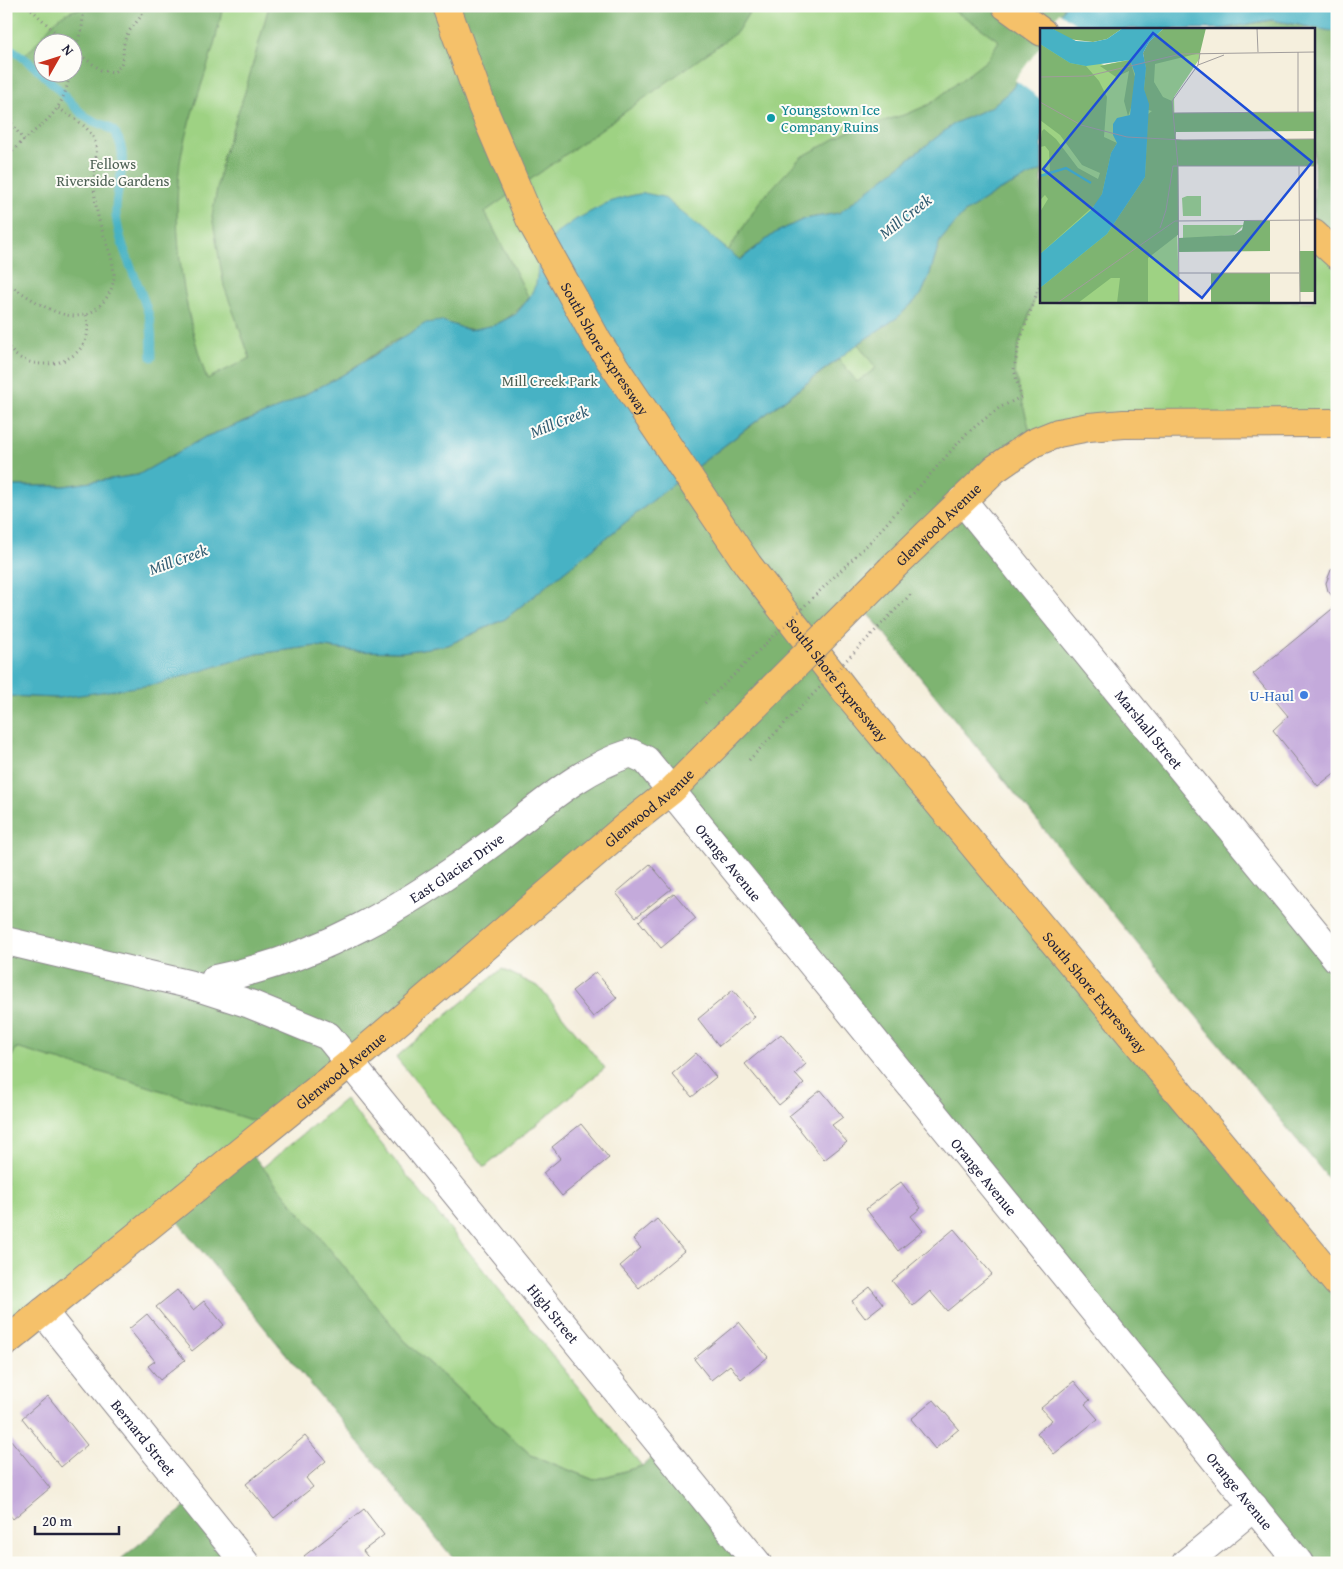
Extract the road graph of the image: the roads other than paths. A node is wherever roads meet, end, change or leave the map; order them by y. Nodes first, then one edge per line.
1 (446, 6) edge
2 (1006, 6) edge
3 (1040, 31) edge
4 (1316, 236) edge
5 (1337, 255) edge
6 (1337, 423) edge
7 (962, 500) junction
8 (672, 790) junction
9 (6, 941) edge
10 (1337, 959) edge
11 (215, 979) dead end
12 (351, 1062) junction
13 (1337, 1283) edge
14 (43, 1312) junction
15 (6, 1342) edge
16 (1254, 1507) junction
17 (245, 1563) edge
18 (757, 1563) edge
19 (1186, 1563) edge
20 (1299, 1563) edge

1 - 13 main road, South Shore Expressway
2 - 3 main road
4 - 5 main road
6 - 7 main road, Glenwood Avenue
7 - 8 main road, Glenwood Avenue, bridge
7 - 10 street, Marshall Street
8 - 11 street, East Glacier Drive
8 - 12 main road, Glenwood Avenue
8 - 16 street, Orange Avenue
9 - 12 street
12 - 14 main road, Glenwood Avenue
12 - 18 street, High Street
14 - 15 main road, Glenwood Avenue
14 - 17 street, Bernard Street
16 - 19 street
16 - 20 street, Orange Avenue

